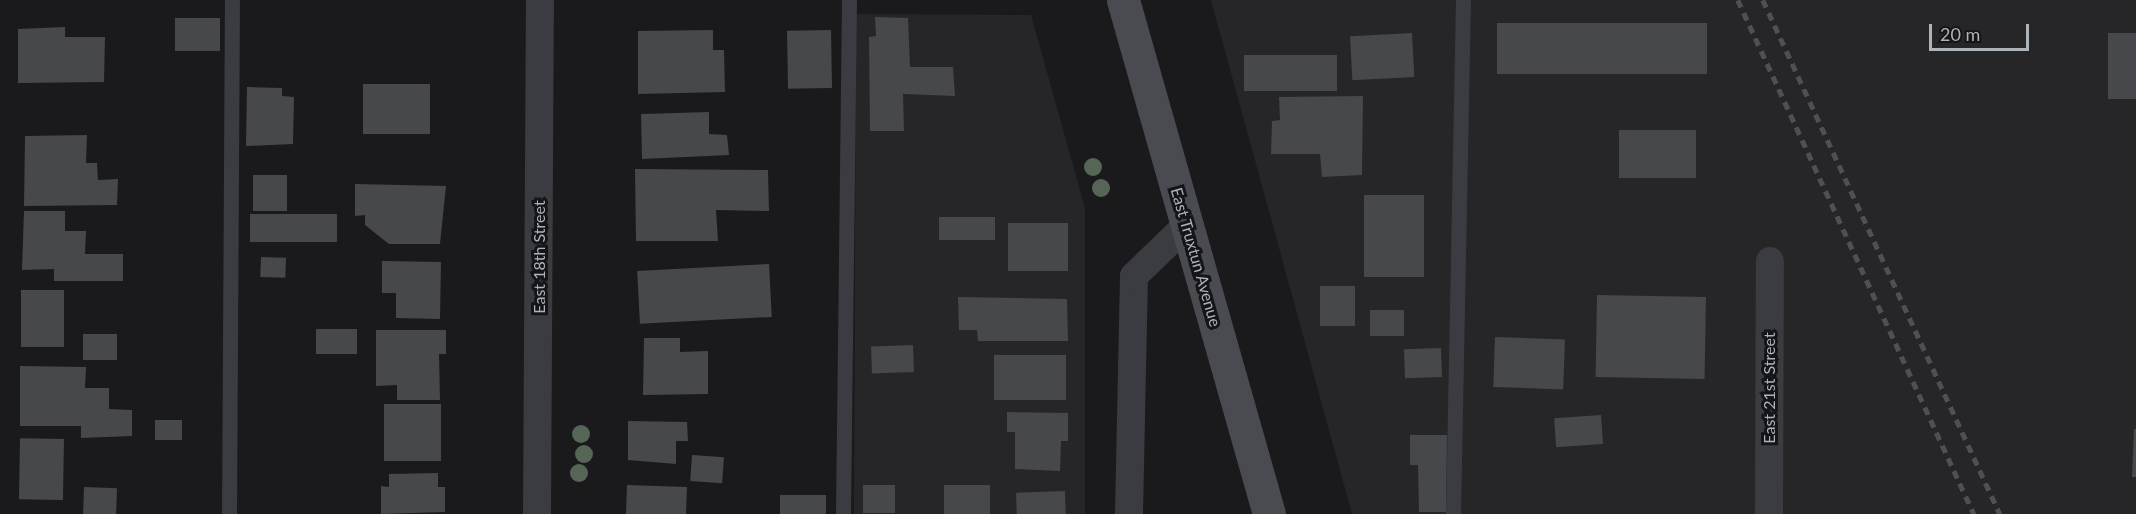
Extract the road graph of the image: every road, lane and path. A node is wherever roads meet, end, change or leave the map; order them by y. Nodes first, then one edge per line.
1 (232, 0) edge
2 (540, 0) edge
3 (849, 0) edge
4 (1123, 0) edge
5 (1463, 0) edge
6 (1187, 225) junction
7 (1770, 261) dead end
8 (229, 514) edge
9 (537, 514) edge
10 (843, 514) edge
11 (1129, 514) edge
12 (1269, 514) edge
13 (1453, 514) edge
14 (1769, 514) edge

1 - 8 lane
2 - 9 street, East 18th Street
3 - 10 lane
4 - 6 main road, East Truxtun Avenue
5 - 13 lane
6 - 11 street
6 - 12 main road, East Truxtun Avenue
7 - 14 street, East 21st Street

